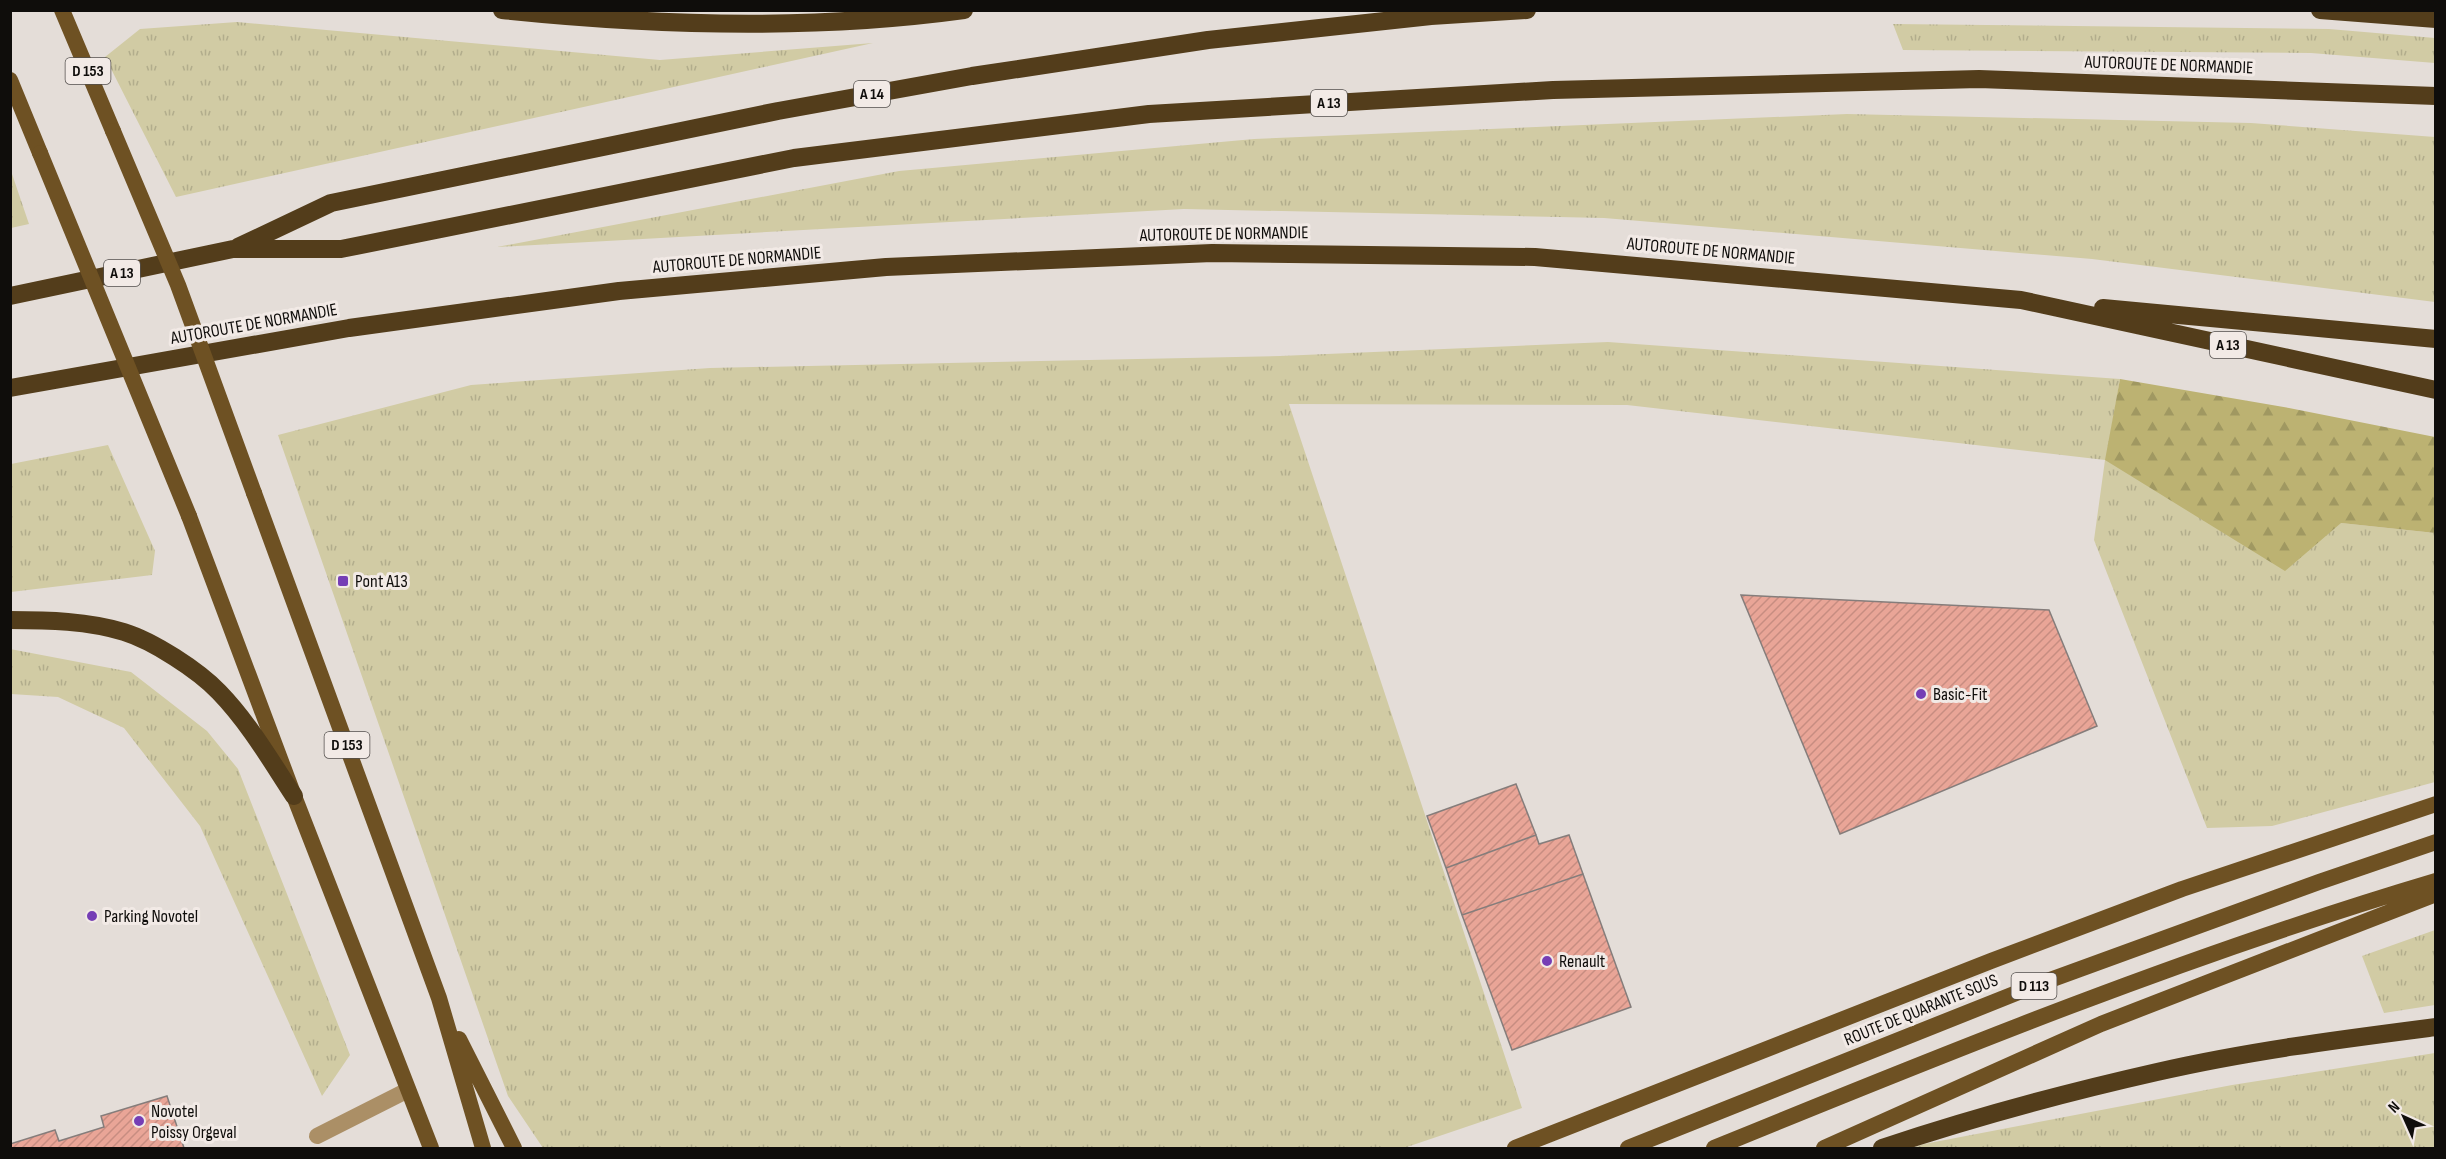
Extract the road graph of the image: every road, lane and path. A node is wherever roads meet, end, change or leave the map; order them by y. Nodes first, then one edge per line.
1 (62, 10) edge
2 (502, 10) edge
3 (964, 10) edge
4 (1527, 10) edge
5 (2320, 10) edge
6 (2436, 19) edge
7 (10, 80) edge
8 (2436, 96) edge
9 (233, 249) junction
10 (10, 296) edge
11 (2021, 300) junction
12 (2436, 339) edge
13 (10, 388) edge
14 (2436, 390) edge
15 (10, 620) edge
16 (294, 796) junction
17 (2436, 804) edge
18 (2436, 842) edge
19 (2436, 881) edge
20 (2436, 894) edge
21 (439, 998) junction
22 (2436, 1027) edge
23 (408, 1090) junction
24 (317, 1136) dead end
25 (431, 1149) edge
26 (483, 1149) edge
27 (514, 1149) edge
28 (1515, 1149) edge
29 (1628, 1149) edge
30 (1714, 1149) edge
31 (1824, 1149) edge
32 (1881, 1149) edge

1 - 21 main road, D 153, bridge
2 - 3 highway
4 - 9 highway, A 14
5 - 6 highway
7 - 16 main road, bridge
8 - 9 highway, AUTOROUTE DE NORMANDIE / A 13
9 - 10 highway, AUTOROUTE DE NORMANDIE / A 13
11 - 12 highway
11 - 13 highway, AUTOROUTE DE NORMANDIE / A 13
11 - 14 highway, AUTOROUTE DE NORMANDIE / A 13
15 - 16 highway
16 - 23 main road
17 - 28 main road
18 - 29 main road, ROUTE DE QUARANTE SOUS / D 113
19 - 30 main road, D 113
20 - 31 main road
21 - 26 main road, D 153
21 - 27 main road
22 - 32 highway
23 - 24 lane
23 - 25 main road

